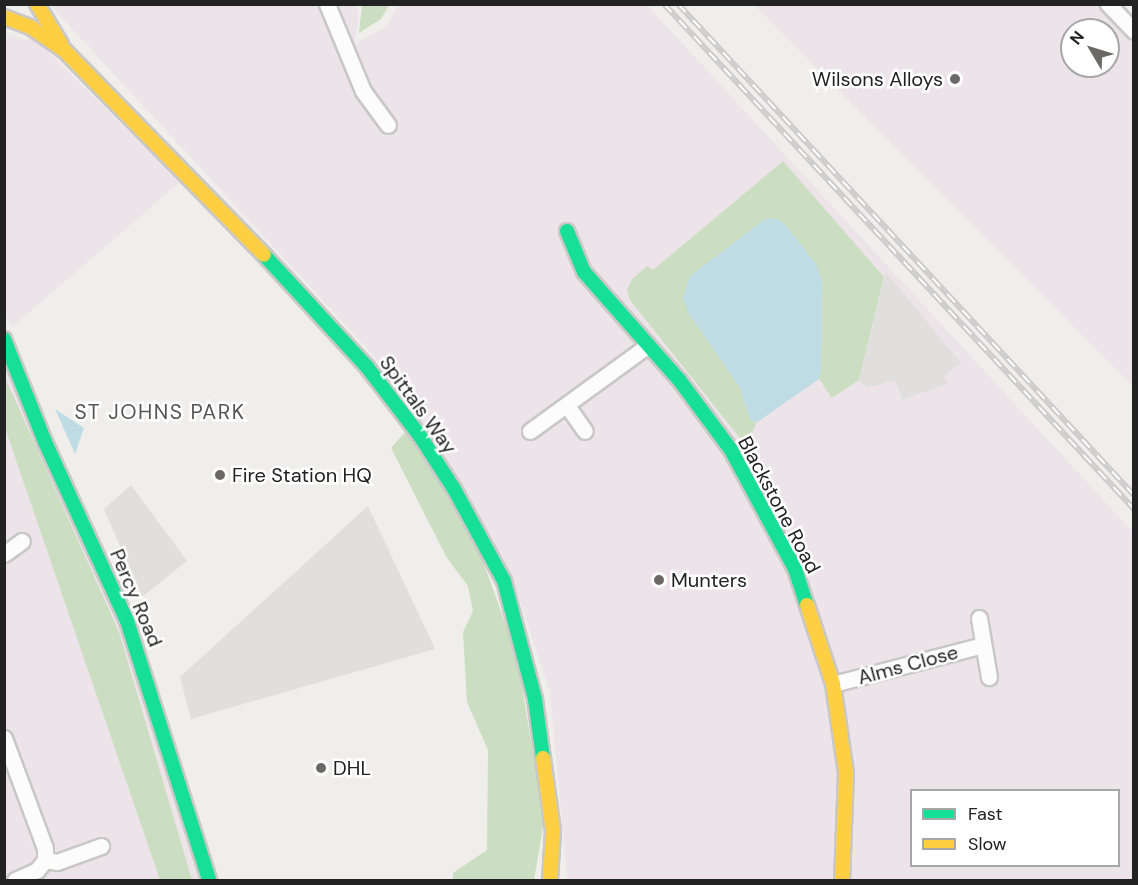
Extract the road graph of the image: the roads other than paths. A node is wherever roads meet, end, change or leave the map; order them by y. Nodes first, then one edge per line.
1 (17, 4) edge
2 (37, 4) edge
3 (327, 4) edge
4 (1108, 4) edge
5 (4, 15) edge
6 (1134, 32) edge
7 (64, 50) junction
8 (388, 125) dead end
9 (567, 231) dead end
10 (4, 339) edge
11 (647, 346) junction
12 (568, 407) junction
13 (585, 430) dead end
14 (530, 431) dead end
15 (22, 541) dead end
16 (4, 554) edge
17 (979, 618) dead end
18 (983, 645) junction
19 (989, 677) dead end
20 (833, 684) junction
21 (4, 738) edge
22 (101, 846) dead end
23 (45, 860) junction
24 (846, 879) edge
25 (15, 880) edge
26 (208, 880) edge
27 (550, 880) edge

1 - 5 main road
2 - 7 main road
3 - 8 street
4 - 6 street
5 - 7 main road
7 - 27 main road, Spittals Way
9 - 11 main road, Blackstone Road
10 - 26 main road, Percy Road
11 - 12 street
11 - 20 main road, Blackstone Road
12 - 13 street
12 - 14 street
15 - 16 street
17 - 18 street, Alms Close
18 - 19 street, Alms Close
18 - 20 street, Alms Close
20 - 24 main road, Blackstone Road
21 - 23 street
22 - 23 street
23 - 25 street

